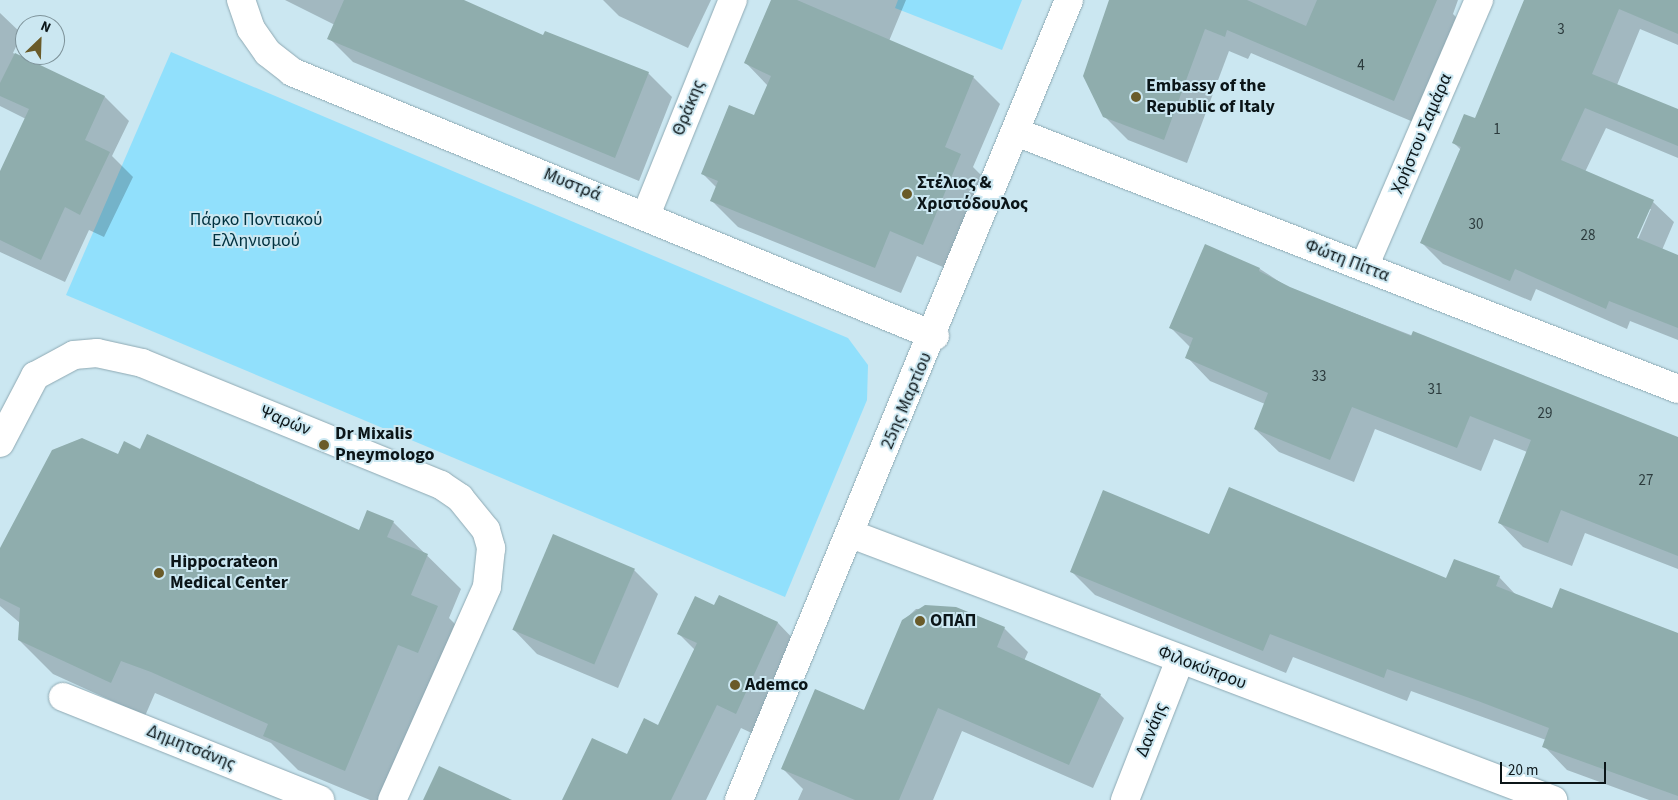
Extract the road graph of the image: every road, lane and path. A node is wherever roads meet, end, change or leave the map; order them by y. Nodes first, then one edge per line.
1 (242, 0) edge
2 (733, 0) edge
3 (1069, 0) edge
4 (1480, 0) edge
5 (1016, 132) junction
6 (646, 215) junction
7 (1364, 267) junction
8 (934, 336) junction
9 (1678, 389) edge
10 (0, 444) edge
11 (851, 534) junction
12 (1180, 660) junction
13 (63, 696) dead end
14 (320, 800) edge
15 (392, 800) edge
16 (740, 800) edge
17 (1125, 800) edge
18 (1553, 800) edge

1 - 6 street, Μυστρά
2 - 6 street, Θράκης
3 - 5 street, 25ης Μαρτίου
4 - 7 street, Χρήστου Σαμάρα
5 - 7 street, Φώτη Πίττα
5 - 8 street, 25ης Μαρτίου
6 - 8 street, Μυστρά
7 - 9 street, Φώτη Πίττα
8 - 11 street, 25ης Μαρτίου
10 - 15 street, Ψαρών
11 - 12 street, Φιλοκύπρου
11 - 16 street, 25ης Μαρτίου
12 - 17 street, Δανάης
12 - 18 street, Φιλοκύπρου
13 - 14 street, Δημητσάνης

